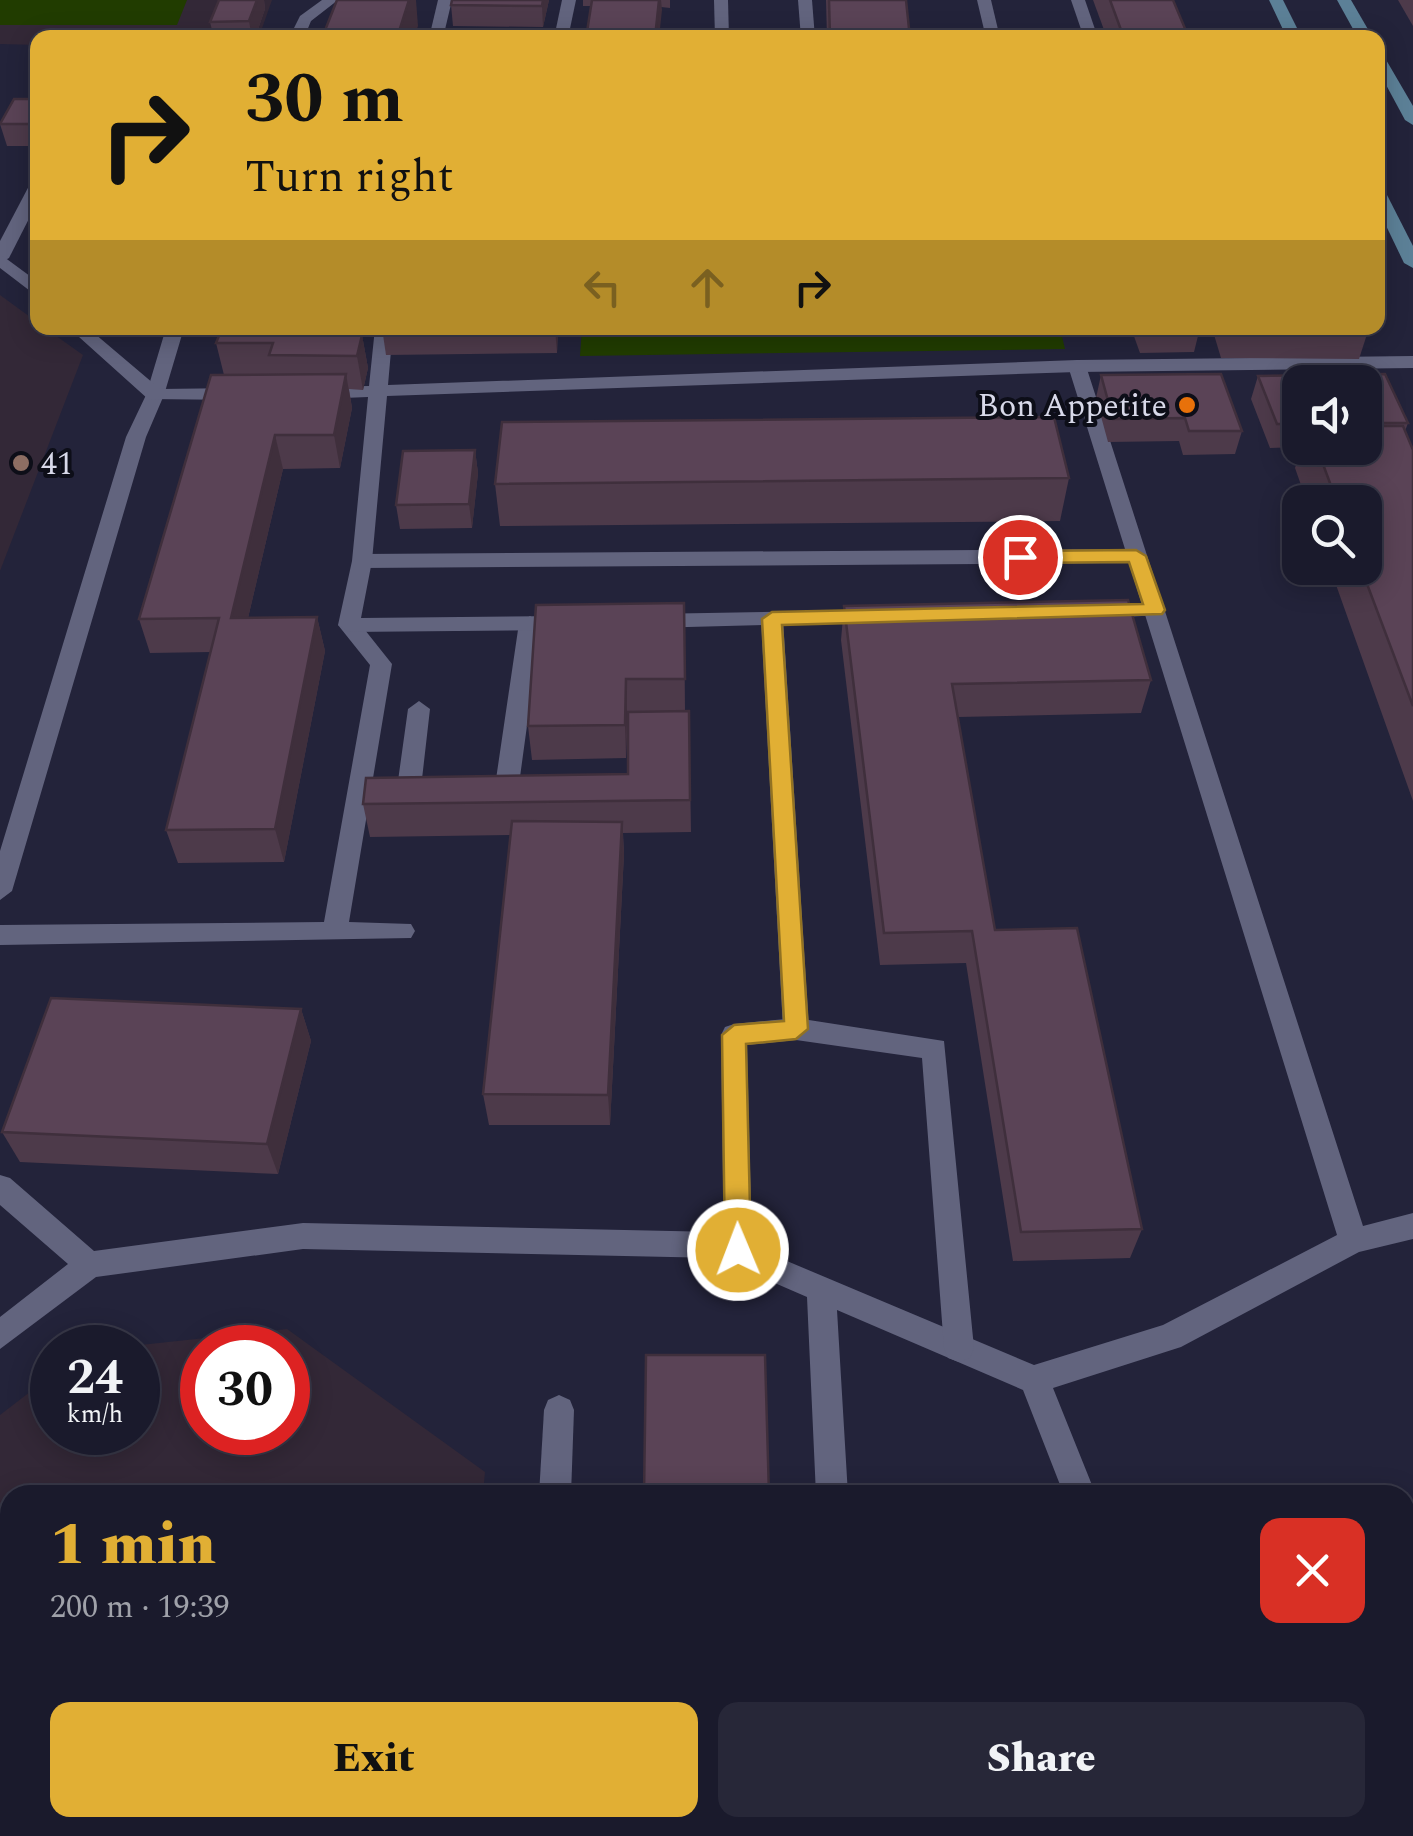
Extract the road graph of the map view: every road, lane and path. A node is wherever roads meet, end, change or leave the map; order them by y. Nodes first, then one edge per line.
1 (331, 0) edge
2 (445, 0) edge
3 (568, 0) edge
4 (722, 0) edge
5 (806, 0) edge
6 (984, 0) edge
7 (1078, 0) edge
8 (1276, 0) edge
9 (1344, 0) edge
10 (299, 30) edge
11 (438, 30) edge
12 (563, 30) edge
13 (722, 30) edge
14 (808, 30) edge
15 (990, 30) edge
16 (1087, 30) edge
17 (1291, 30) edge
18 (1361, 30) edge
19 (1385, 70) edge
20 (1413, 120) edge
21 (30, 200) edge
22 (1385, 207) edge
23 (0, 258) edge
24 (1413, 262) edge
25 (30, 285) edge
26 (86, 335) edge
27 (173, 335) edge
28 (383, 335) edge
29 (1413, 362) edge
30 (1077, 366) junction
31 (377, 393) junction
32 (266, 394) edge
33 (303, 394) edge
34 (155, 395) junction
35 (1136, 556) junction
36 (362, 561) junction
37 (1155, 610) junction
38 (1078, 612) edge
39 (906, 616) edge
40 (772, 619) junction
41 (586, 622) edge
42 (623, 622) edge
43 (530, 623) junction
44 (349, 625) junction
45 (419, 709) dead end
46 (545, 786) edge
47 (448, 787) edge
48 (0, 891) edge
49 (336, 932) junction
50 (402, 932) dead end
51 (0, 936) edge
52 (796, 1029) junction
53 (0, 1187) edge
54 (1413, 1226) edge
55 (1352, 1241) junction
56 (738, 1250) junction
57 (90, 1266) junction
58 (821, 1287) junction
59 (0, 1334) edge
60 (959, 1348) junction
61 (1034, 1380) junction
62 (559, 1410) dead end
63 (555, 1485) edge
64 (831, 1485) edge
65 (1076, 1485) edge

1 - 10 street
2 - 11 street
3 - 12 street
4 - 13 street
5 - 14 street
6 - 15 street
7 - 16 street
8 - 17 main road
9 - 18 main road
19 - 20 main road
21 - 23 street
22 - 24 main road
23 - 25 street
26 - 34 street
27 - 34 street
28 - 31 street
29 - 30 street
30 - 31 street
30 - 35 street
31 - 33 street
31 - 36 street
32 - 34 street
34 - 48 street
35 - 36 street
35 - 37 street
36 - 44 street
37 - 38 street
37 - 55 street
39 - 40 street
40 - 42 street
40 - 52 street
41 - 43 street
43 - 44 street
43 - 46 street
44 - 49 street
45 - 47 street
49 - 50 street
49 - 51 street
52 - 56 street
52 - 60 street
53 - 57 street
54 - 55 street
55 - 61 street
56 - 57 street
56 - 58 street
57 - 59 street
58 - 60 street
58 - 64 street
60 - 61 street
61 - 65 street
62 - 63 street

